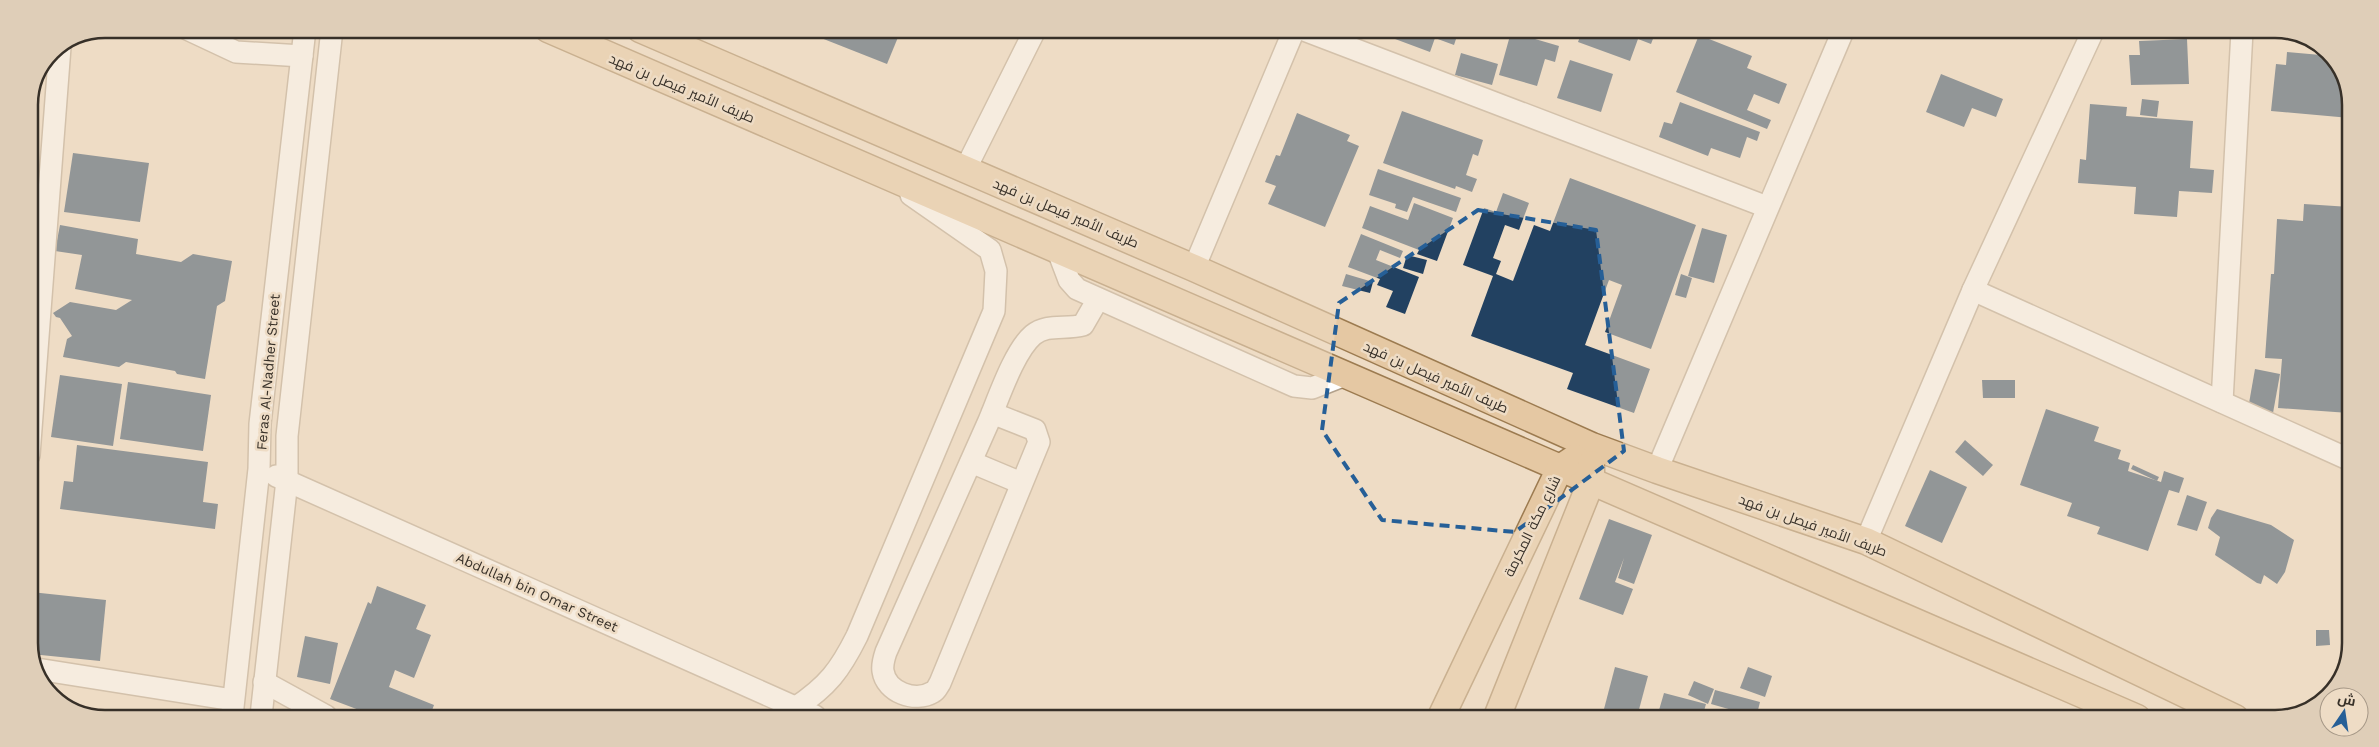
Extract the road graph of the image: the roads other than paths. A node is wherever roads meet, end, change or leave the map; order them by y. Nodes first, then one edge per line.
1 (206, 38) edge
2 (304, 38) edge
3 (331, 38) edge
4 (569, 38) edge
5 (661, 38) edge
6 (1031, 38) edge
7 (1291, 38) edge
8 (1325, 38) edge
9 (1840, 38) edge
10 (2090, 38) edge
11 (2242, 38) edge
12 (59, 55) edge
13 (302, 56) junction
14 (965, 170) junction
15 (883, 175) junction
16 (1767, 207) junction
17 (1058, 251) junction
18 (1194, 268) junction
19 (1973, 290) junction
20 (1098, 298) junction
21 (38, 336) edge
22 (1345, 375) junction
23 (2222, 402) junction
24 (992, 413) junction
25 (1592, 446) junction
26 (2342, 456) edge
27 (971, 462) junction
28 (1560, 468) junction
29 (259, 469) junction
30 (1657, 470) junction
31 (287, 480) junction
32 (1591, 482) junction
33 (1021, 483) junction
34 (1866, 541) junction
35 (44, 670) edge
36 (264, 682) junction
37 (233, 708) edge
38 (795, 708) junction
39 (262, 710) edge
40 (315, 710) edge
41 (800, 710) edge
42 (1444, 710) edge
43 (1500, 710) edge
44 (2118, 710) edge
45 (2217, 710) edge

1 - 13 street
2 - 13 street, Feras Al-Nadher Street
3 - 31 street, Feras Al-Nadher Street
4 - 15 main road, طريف الأمير فيصل بن فهد
5 - 14 main road, طريف الأمير فيصل بن فهد
6 - 14 street
7 - 18 street
8 - 16 street
9 - 16 street
10 - 19 street
11 - 23 street
12 - 21 street
13 - 29 street, Feras Al-Nadher Street
14 - 18 main road, طريف الأمير فيصل بن فهد
15 - 17 main road, طريف الأمير فيصل بن فهد
15 - 38 street
16 - 30 street
17 - 20 street
17 - 22 main road, طريف الأمير فيصل بن فهد
18 - 25 main road, طريف الأمير فيصل بن فهد
19 - 23 street
19 - 34 street
20 - 22 street
20 - 24 street
22 - 28 main road, طريف الأمير فيصل بن فهد
23 - 26 street
24 - 27 street
24 - 33 street
25 - 28 main road, شارع مكة المكرمة
25 - 30 main road, طريف الأمير فيصل بن فهد
25 - 32 main road
27 - 33 street
27 - 33 street
28 - 32 main road, طريف الأمير فيصل بن فهد
28 - 42 main road, شارع مكة المكرمة
29 - 31 street, Abdullah bin Omar Street
29 - 37 street, Feras Al-Nadher Street
30 - 34 main road, طريف الأمير فيصل بن فهد
31 - 36 street, Feras Al-Nadher Street
31 - 38 street, Abdullah bin Omar Street
32 - 43 main road
32 - 44 main road, طريف الأمير فيصل بن فهد
34 - 45 main road, طريف الأمير فيصل بن فهد
35 - 37 street
36 - 39 street, Feras Al-Nadher Street
36 - 40 street
38 - 41 street, Abdullah bin Omar Street

